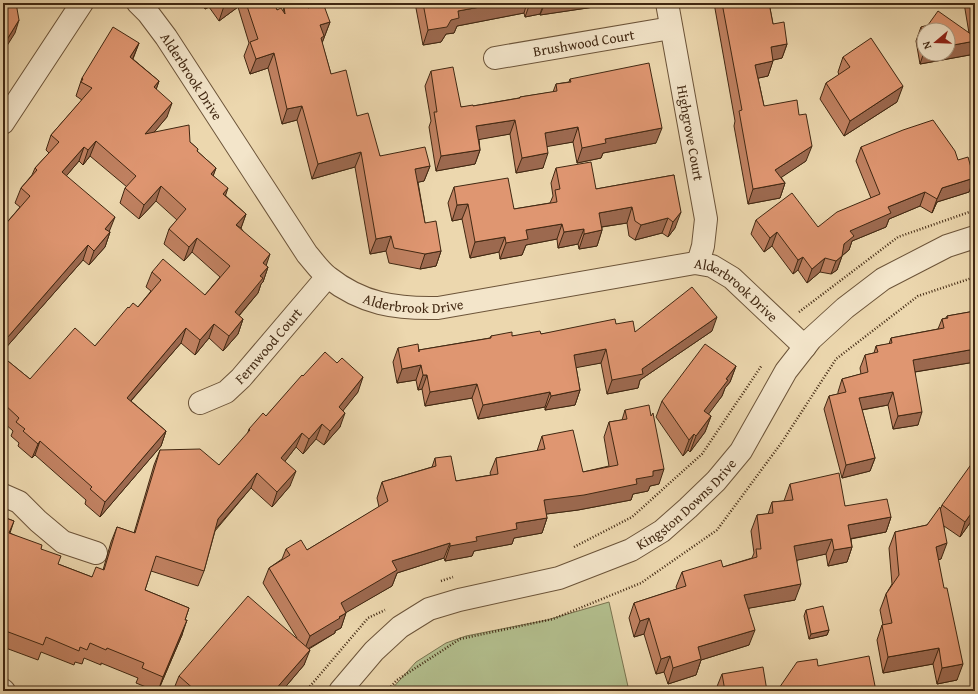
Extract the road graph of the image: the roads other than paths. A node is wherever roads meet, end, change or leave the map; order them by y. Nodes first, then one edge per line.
1 (82, 3) edge
2 (138, 3) edge
3 (667, 3) edge
4 (671, 28) junction
5 (495, 58) dead end
6 (3, 123) edge
7 (975, 237) edge
8 (698, 263) junction
9 (327, 277) junction
10 (804, 347) junction
11 (200, 404) dead end
12 (3, 495) edge
13 (96, 553) dead end
14 (340, 691) edge

1 - 6 street
2 - 9 street, Alderbrook Drive
3 - 4 street, Highgrove Court
4 - 5 street, Brushwood Court
4 - 8 street, Highgrove Court
7 - 10 street, Kingston Downs Drive
8 - 9 street, Alderbrook Drive
8 - 10 street, Alderbrook Drive
9 - 11 street, Fernwood Court
10 - 14 street, Kingston Downs Drive
12 - 13 street

